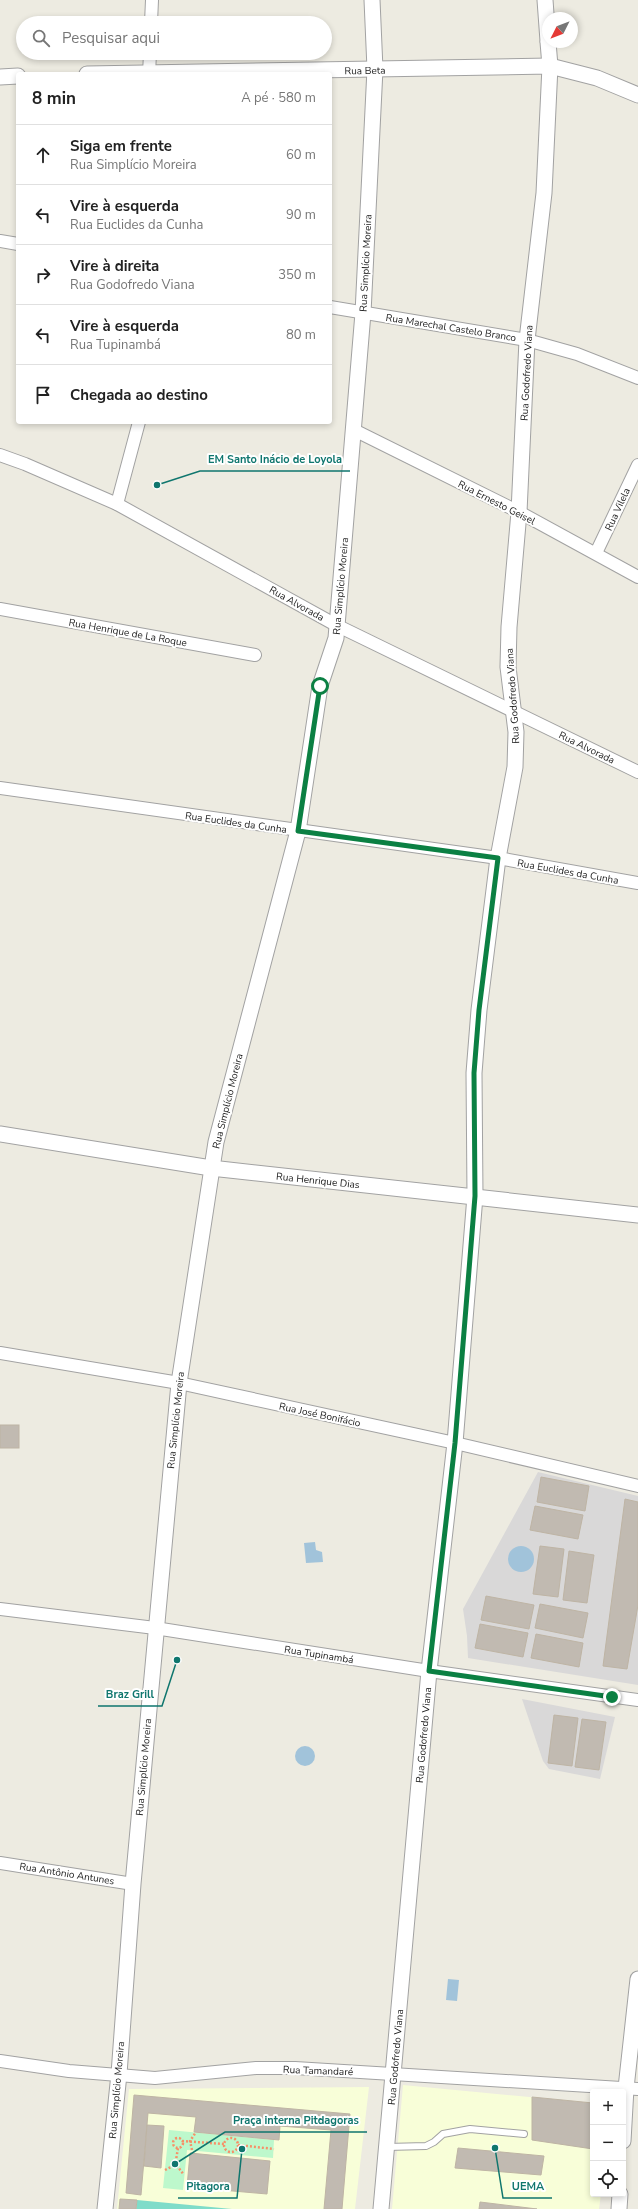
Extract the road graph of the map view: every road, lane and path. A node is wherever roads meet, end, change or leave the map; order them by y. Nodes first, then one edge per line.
1 (152, 0) edge
2 (372, 0) edge
3 (545, 0) edge
4 (546, 12) edge
5 (151, 16) edge
6 (548, 48) edge
7 (150, 60) edge
8 (550, 66) junction
9 (375, 69) junction
10 (149, 72) edge
11 (206, 72) edge
12 (16, 76) edge
13 (0, 77) edge
14 (638, 95) edge
15 (0, 241) edge
16 (16, 244) edge
17 (332, 307) edge
18 (363, 313) junction
19 (527, 340) junction
20 (638, 378) edge
21 (138, 424) edge
22 (354, 430) junction
23 (0, 455) edge
24 (638, 465) edge
25 (117, 504) junction
26 (519, 512) junction
27 (596, 554) junction
28 (638, 577) edge
29 (0, 609) edge
30 (336, 632) junction
31 (255, 655) dead end
32 (514, 712) junction
33 (638, 772) edge
34 (0, 788) edge
35 (298, 831) junction
36 (498, 858) junction
37 (638, 883) edge
38 (0, 1134) edge
39 (211, 1168) junction
40 (475, 1196) junction
41 (638, 1215) edge
42 (0, 1353) edge
43 (179, 1383) junction
44 (455, 1443) junction
45 (638, 1486) edge
46 (0, 1609) edge
47 (155, 1628) junction
48 (429, 1671) junction
49 (638, 1700) edge
50 (0, 1863) edge
51 (133, 1884) junction
52 (638, 1978) edge
53 (0, 2061) edge
54 (119, 2074) junction
55 (394, 2074) junction
56 (632, 2088) edge
57 (626, 2125) edge
58 (196, 2132) dead end
59 (524, 2134) dead end
60 (182, 2140) junction
61 (190, 2141) junction
62 (224, 2144) junction
63 (238, 2145) junction
64 (387, 2146) junction
65 (178, 2148) junction
66 (274, 2148) dead end
67 (192, 2150) dead end
68 (175, 2166) junction
69 (165, 2170) dead end
70 (184, 2175) dead end
71 (620, 2197) edge
72 (104, 2209) edge
73 (381, 2209) edge
74 (619, 2209) edge

1 - 5 street
2 - 9 street, Rua Simplício Moreira
3 - 4 street, Rua Godofredo Viana
6 - 8 street, Rua Godofredo Viana
7 - 10 street
8 - 9 street, Rua Beta
8 - 14 street, Rua Beta
8 - 19 street, Rua Godofredo Viana
9 - 11 street, Rua Beta
9 - 18 street, Rua Simplício Moreira
12 - 13 street
15 - 16 street
17 - 18 street, Rua Marechal Castelo Branco
18 - 19 street, Rua Marechal Castelo Branco
18 - 22 street, Rua Simplício Moreira
19 - 20 street, Rua Marechal Castelo Branco
19 - 26 street, Rua Godofredo Viana
21 - 25 street
22 - 26 street, Rua Ernesto Geisel
22 - 30 street, Rua Simplício Moreira
23 - 25 street, Rua Alvorada
24 - 27 street, Rua Vilela
25 - 30 street, Rua Alvorada
26 - 27 street, Rua Ernesto Geisel
26 - 32 street, Rua Godofredo Viana
27 - 28 street, Rua Ernesto Geisel
29 - 31 street, Rua Henrique de La Roque
30 - 32 street, Rua Alvorada
30 - 35 street, Rua Simplício Moreira
32 - 33 street, Rua Alvorada
32 - 36 street, Rua Godofredo Viana
34 - 35 street, Rua Euclides da Cunha
35 - 36 street, Rua Euclides da Cunha
35 - 39 street, Rua Simplício Moreira
36 - 37 street, Rua Euclides da Cunha
36 - 40 street, Rua Godofredo Viana
38 - 39 street, Rua Henrique Dias
39 - 40 street, Rua Henrique Dias
39 - 43 street, Rua Simplício Moreira
40 - 41 street, Rua Henrique Dias
40 - 44 street, Rua Godofredo Viana
42 - 43 street, Rua José Bonifácio
43 - 44 street, Rua José Bonifácio
43 - 47 street, Rua Simplício Moreira
44 - 45 street, Rua José Bonifácio
44 - 48 street, Rua Godofredo Viana
46 - 47 street, Rua Tupinambá
47 - 48 street, Rua Tupinambá
47 - 51 street, Rua Simplício Moreira
48 - 49 street, Rua Tupinambá
48 - 55 street, Rua Godofredo Viana
50 - 51 street, Rua Antônio Antunes
51 - 54 street, Rua Simplício Moreira
52 - 56 street
53 - 54 street, Rua Tamandaré
54 - 55 street, Rua Tamandaré
54 - 72 street, Rua Simplício Moreira
55 - 56 street, Rua Tamandaré
55 - 64 street, Rua Godofredo Viana
56 - 57 street
58 - 61 path
59 - 64 lane
60 - 61 path
60 - 65 path
60 - 65 path
61 - 62 path
61 - 67 path
62 - 63 path
62 - 63 path
63 - 66 path
64 - 73 street, Rua Godofredo Viana
65 - 68 path
68 - 69 path
68 - 70 path
71 - 74 street

